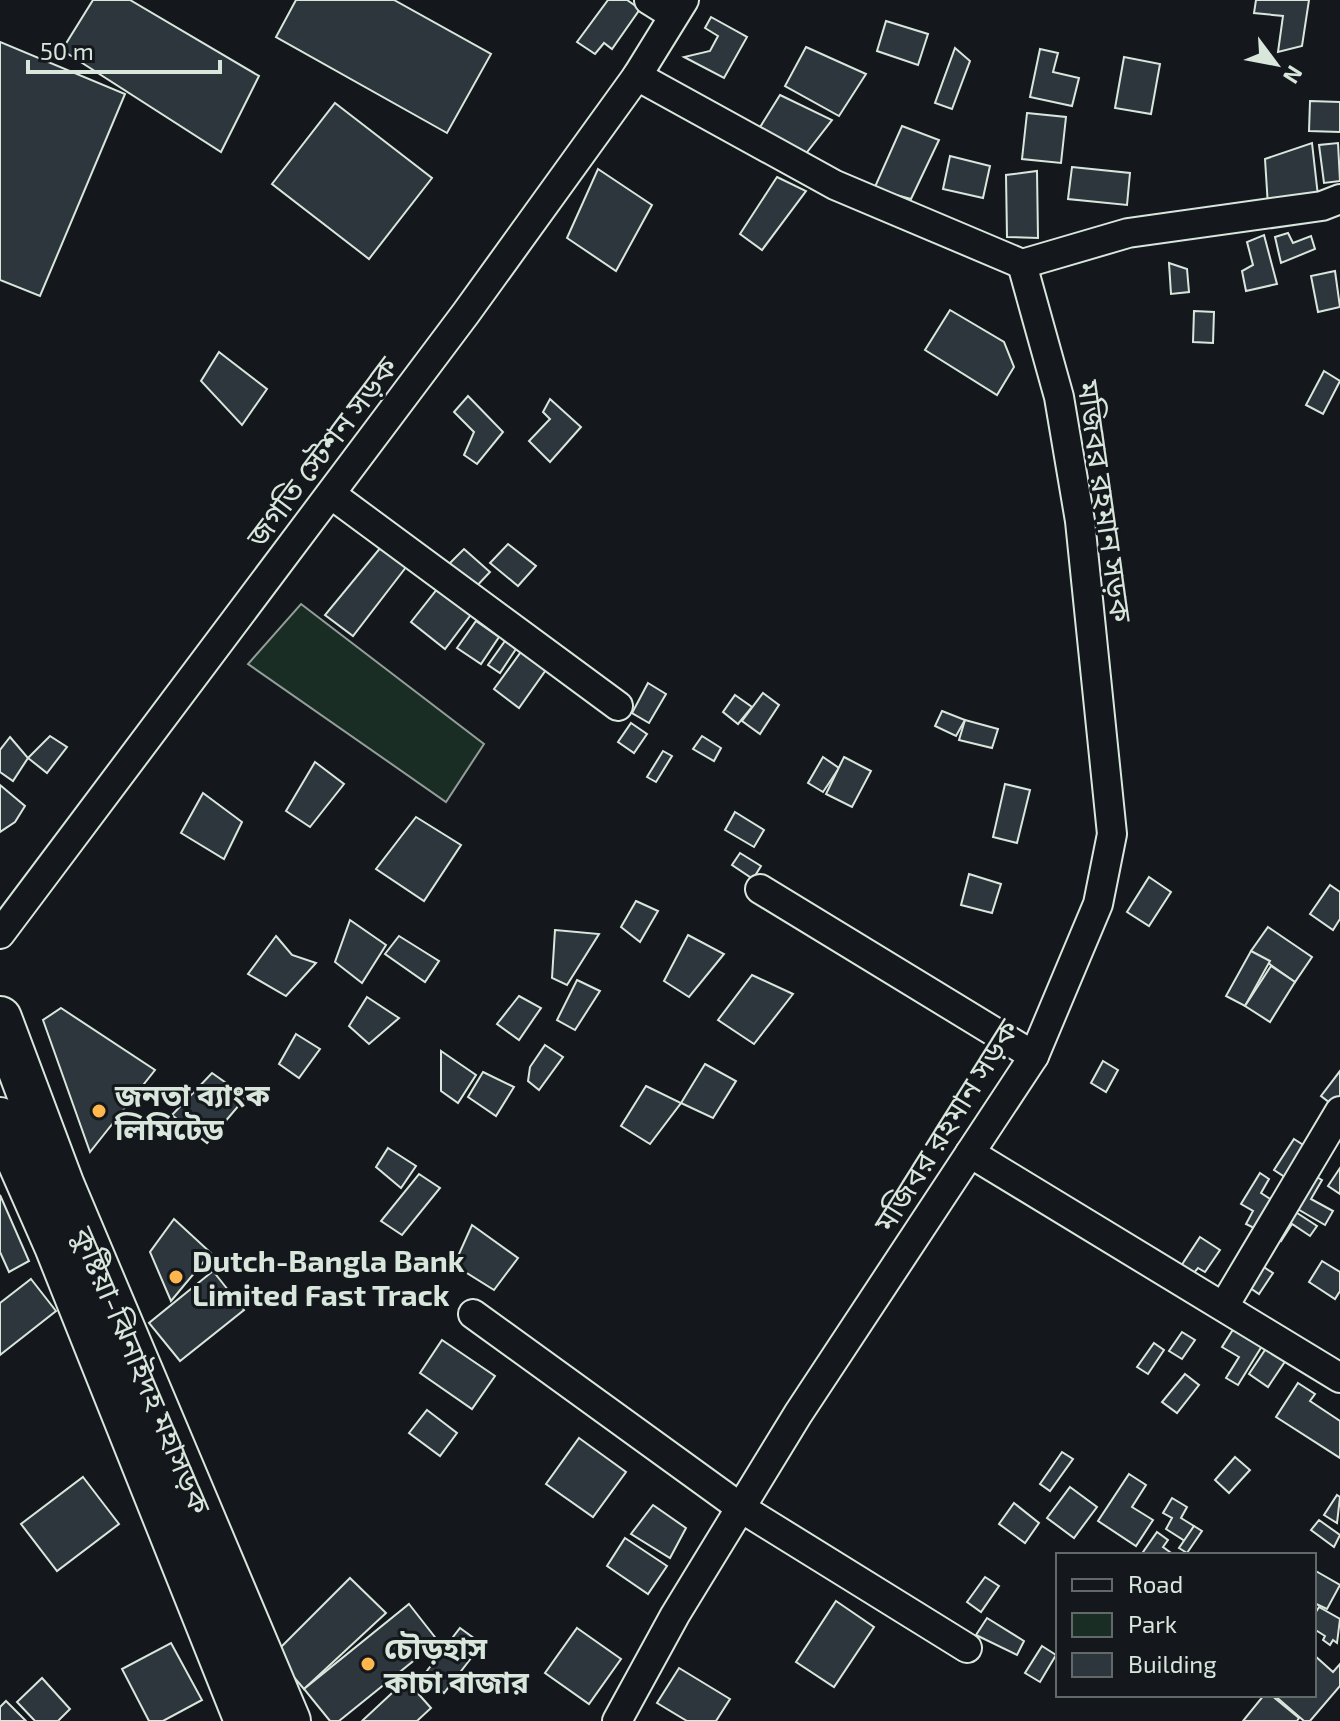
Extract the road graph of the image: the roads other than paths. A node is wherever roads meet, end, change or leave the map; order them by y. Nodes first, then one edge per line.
1 (649, 0) edge
2 (679, 8) edge
3 (637, 76) junction
4 (1340, 199) edge
5 (1022, 264) junction
6 (332, 495) junction
7 (618, 706) dead end
8 (760, 889) dead end
9 (0, 934) edge
10 (0, 1018) edge
11 (1034, 1056) junction
12 (0, 1119) edge
13 (1338, 1119) edge
14 (970, 1153) junction
15 (1224, 1306) junction
16 (473, 1314) dead end
17 (1340, 1378) edge
18 (741, 1508) junction
19 (967, 1648) dead end
20 (246, 1721) edge
21 (289, 1721) edge
22 (617, 1721) edge

1 - 2 street
2 - 3 street, জগতি স্টেশন সড়ক
3 - 5 street
3 - 6 street, জগতি স্টেশন সড়ক
4 - 5 street
5 - 11 street, মজিবর রহমান সড়ক
6 - 7 street
6 - 9 street, জগতি স্টেশন সড়ক
8 - 11 street
10 - 21 highway, কুষ্টিয়া-ঝিনাইদহ মহাসড়ক
11 - 14 street, মজিবর রহমান সড়ক
12 - 20 highway, কুষ্টিয়া-ঝিনাইদহ মহাসড়ক
13 - 15 street
14 - 15 street
14 - 18 street, মজিবর রহমান সড়ক
15 - 17 street
16 - 18 street
18 - 19 street
18 - 22 street, মজিবর রহমান সড়ক

